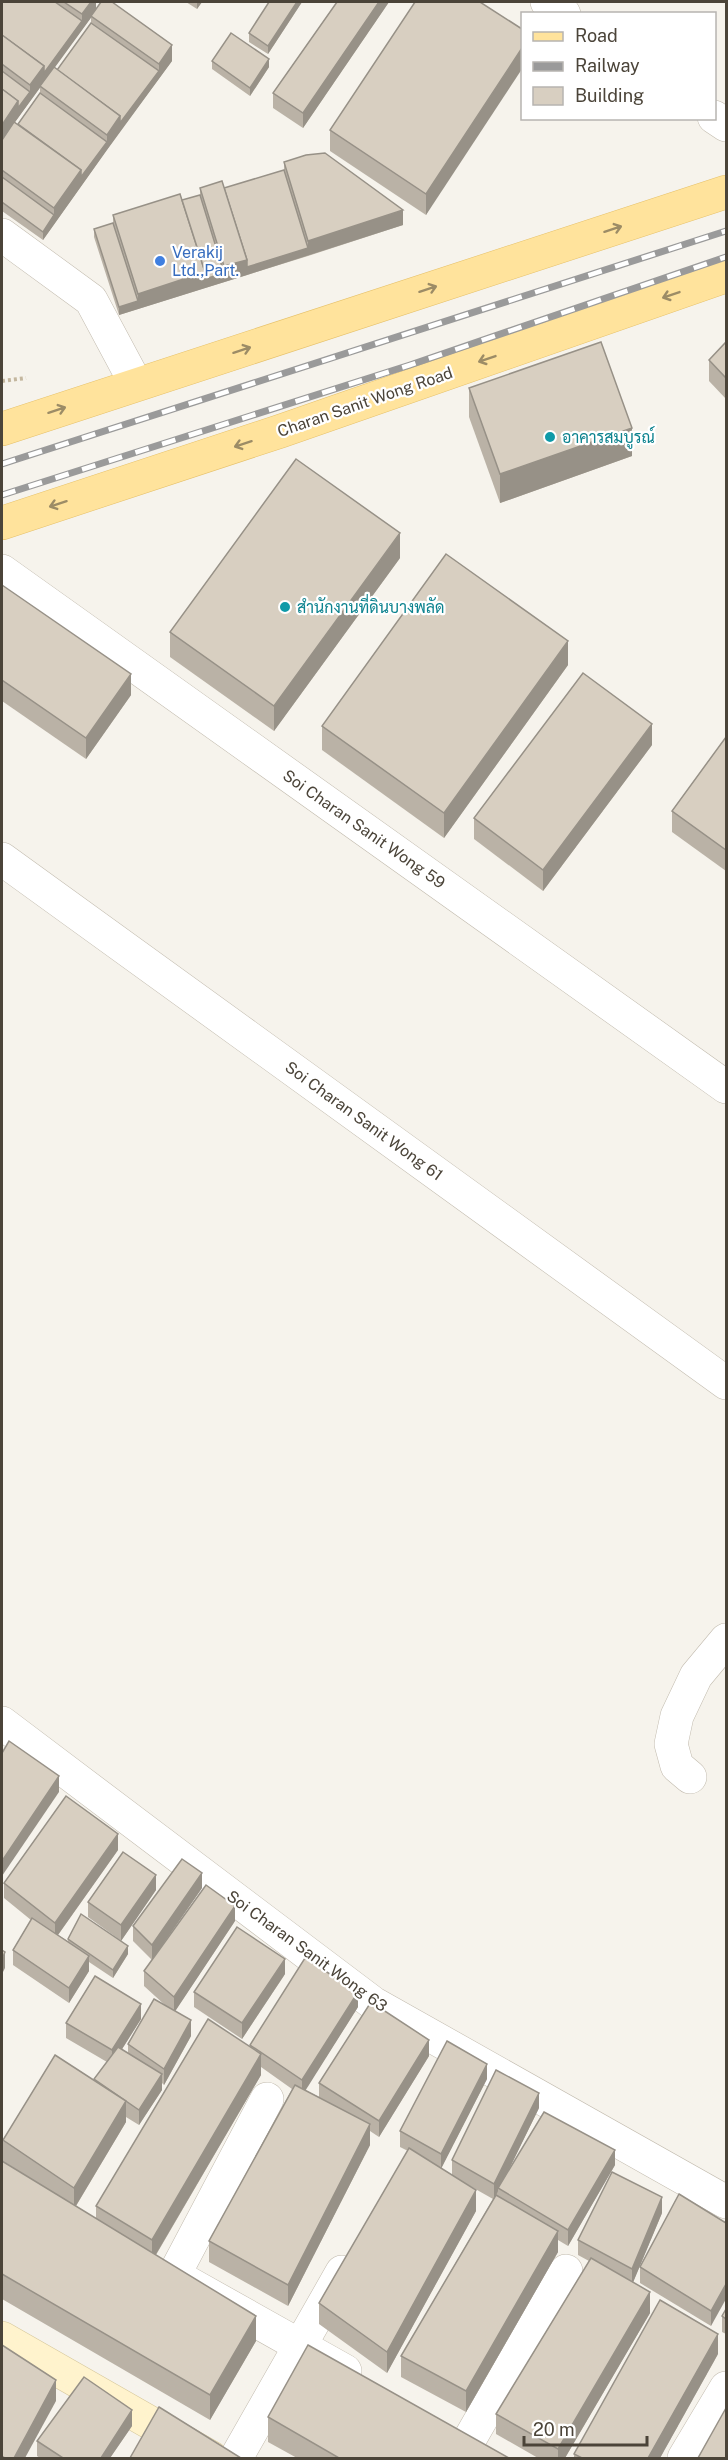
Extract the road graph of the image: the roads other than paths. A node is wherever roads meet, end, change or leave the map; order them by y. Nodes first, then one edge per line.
1 (547, 2) edge
2 (561, 12) edge
3 (726, 192) edge
4 (2, 235) edge
5 (726, 276) edge
6 (136, 384) junction
7 (2, 429) edge
8 (2, 523) edge
9 (2, 571) edge
10 (2, 859) edge
11 (726, 1087) edge
12 (726, 1383) edge
13 (726, 1640) edge
14 (2, 1723) edge
15 (690, 1777) dead end
16 (267, 2099) dead end
17 (726, 2202) edge
18 (357, 2245) edge
19 (566, 2271) dead end
20 (2, 2338) edge
21 (300, 2346) junction
22 (369, 2385) edge
23 (726, 2388) edge
24 (438, 2425) edge
25 (468, 2442) junction
26 (212, 2458) edge
27 (236, 2458) edge
28 (497, 2458) edge
29 (684, 2458) edge

1 - 2 street
6 -> 3 main road
4 - 6 street
5 -> 8 main road, Charan Sanit Wong Road
7 -> 6 main road
9 - 11 street, Soi Charan Sanit Wong 59
10 - 12 street, Soi Charan Sanit Wong 61
13 - 15 street
14 - 17 street, Soi Charan Sanit Wong 63
16 - 21 street
18 - 21 street
19 - 25 street
20 - 26 street
21 - 22 street
21 - 27 street
23 - 29 street
24 - 25 street
25 - 28 street

